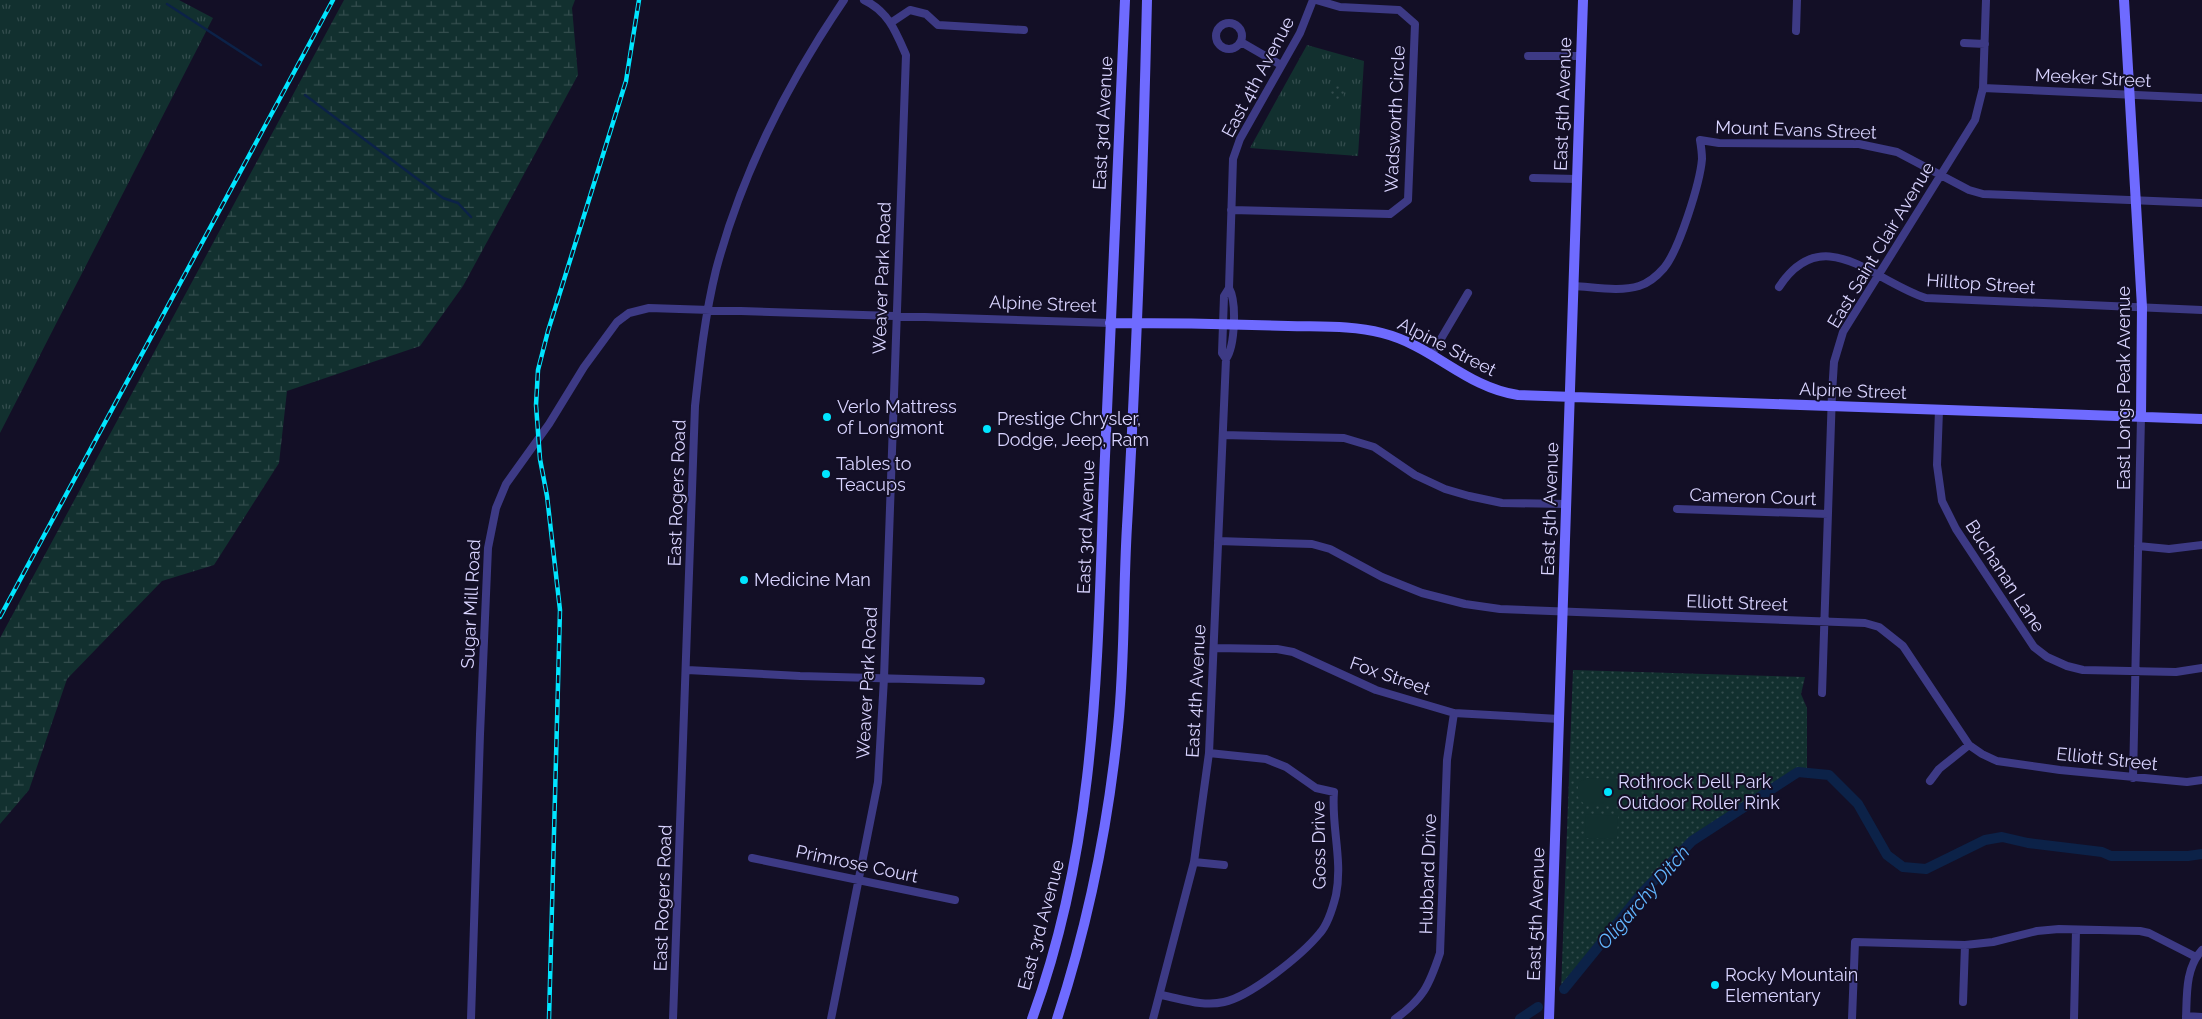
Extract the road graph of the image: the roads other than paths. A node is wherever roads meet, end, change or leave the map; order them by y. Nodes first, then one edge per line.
1 (844, 0) edge
2 (864, 0) edge
3 (1125, 0) edge
4 (1147, 0) edge
5 (1315, 0) edge
6 (1583, 0) edge
7 (1797, 0) edge
8 (1986, 0) edge
9 (2124, 0) edge
10 (892, 22) junction
11 (1024, 30) dead end
12 (1796, 31) dead end
13 (1241, 42) dead end
14 (1964, 43) dead end
15 (1985, 44) junction
16 (1528, 56) dead end
17 (1581, 56) junction
18 (1282, 65) junction
19 (1983, 88) junction
20 (2131, 95) junction
21 (2202, 98) edge
22 (1941, 175) junction
23 (1533, 178) dead end
24 (1577, 179) junction
25 (2137, 200) junction
26 (2202, 203) edge
27 (1230, 210) junction
28 (1878, 276) junction
29 (1574, 286) junction
30 (1779, 287) dead end
31 (1468, 293) dead end
32 (2142, 307) junction
33 (708, 310) junction
34 (2202, 310) edge
35 (896, 316) junction
36 (1110, 323) junction
37 (1138, 323) junction
38 (1228, 324) junction
39 (1432, 354) junction
40 (1570, 396) junction
41 (1831, 406) junction
42 (1939, 410) junction
43 (2141, 417) junction
44 (2202, 419) edge
45 (1223, 435) junction
46 (1566, 504) junction
47 (1677, 509) dead end
48 (1828, 514) junction
49 (1218, 542) junction
50 (2202, 545) edge
51 (2138, 546) junction
52 (1562, 611) junction
53 (1824, 621) junction
54 (1215, 648) junction
55 (2202, 668) edge
56 (686, 670) junction
57 (2135, 670) junction
58 (884, 678) junction
59 (981, 680) dead end
60 (1822, 693) dead end
61 (1454, 713) junction
62 (1559, 718) junction
63 (1969, 745) junction
64 (1209, 753) junction
65 (2132, 778) junction
66 (2202, 780) edge
67 (1930, 781) dead end
68 (752, 858) dead end
69 (1194, 862) junction
70 (1224, 865) dead end
71 (860, 881) junction
72 (955, 900) dead end
73 (2076, 930) junction
74 (1965, 946) junction
75 (2202, 950) edge
76 (2196, 957) junction
77 (1161, 994) junction
78 (1964, 1002) dead end
79 (2202, 1017) edge
80 (2186, 1018) edge
81 (472, 1019) edge
82 (673, 1019) edge
83 (831, 1019) edge
84 (1032, 1019) edge
85 (1057, 1019) edge
86 (1153, 1019) edge
87 (1394, 1019) edge
88 (1548, 1019) edge
89 (1852, 1019) edge
90 (2074, 1019) edge

1 - 33 street, East Rogers Road
2 - 10 street, Weaver Park Road
3 - 36 street, East 3rd Avenue
4 - 37 street
5 - 18 street, East 4th Avenue
5 - 27 street, Wadsworth Circle
6 - 17 street, East 5th Avenue
7 - 12 street
8 - 15 street, East Saint Clair Avenue
9 - 20 street, East Longs Peak Avenue
10 - 11 street
10 - 35 street, Weaver Park Road
13 - 18 street
14 - 15 street
15 - 19 street, East Saint Clair Avenue
16 - 17 street
17 - 24 street, East 5th Avenue
18 - 27 street, East 4th Avenue
19 - 20 street, Meeker Street
19 - 22 street, East Saint Clair Avenue
20 - 21 street, Meeker Street
20 - 25 street, East Longs Peak Avenue
22 - 25 street, Mount Evans Street
22 - 28 street, East Saint Clair Avenue
22 - 29 street, Mount Evans Street
23 - 24 street
24 - 29 street, East 5th Avenue
25 - 26 street, Mount Evans Street
25 - 32 street, East Longs Peak Avenue
27 - 38 street, East 4th Avenue
28 - 30 street, Hilltop Street
28 - 32 street, Hilltop Street
28 - 41 street, East Saint Clair Avenue
29 - 40 street, East 5th Avenue
31 - 39 street
32 - 34 street, Hilltop Street
32 - 43 street, East Longs Peak Avenue
33 - 35 street, Alpine Street
33 - 56 street, East Rogers Road
33 - 81 street, Sugar Mill Road
35 - 36 street, Alpine Street
35 - 58 street, Weaver Park Road
36 - 37 street, Alpine Street
36 - 84 street, East 3rd Avenue
37 - 38 street, Alpine Street
37 - 85 street
38 - 39 street, Alpine Street
38 - 45 street, East 4th Avenue
39 - 40 street, Alpine Street
40 - 41 street, Alpine Street
40 - 46 street, East 5th Avenue
41 - 42 street, Alpine Street
41 - 48 street, East Saint Clair Avenue
42 - 43 street, Alpine Street
42 - 57 street, Buchanan Lane
43 - 44 street, Alpine Street
43 - 51 street, East Longs Peak Avenue
45 - 46 street
45 - 49 street, East 4th Avenue
46 - 52 street, East 5th Avenue
47 - 48 street, Cameron Court
48 - 53 street, East Saint Clair Avenue
49 - 52 street, Elliott Street
49 - 54 street, East 4th Avenue
50 - 51 street
51 - 57 street, East Longs Peak Avenue
52 - 53 street, Elliott Street
52 - 62 street, East 5th Avenue
53 - 60 street, East Saint Clair Avenue
53 - 63 street, Elliott Street
54 - 61 street, Fox Street
54 - 64 street, East 4th Avenue
55 - 57 street, Buchanan Lane
56 - 58 street
56 - 82 street, East Rogers Road
57 - 65 street, East Longs Peak Avenue
58 - 59 street
58 - 71 street, Weaver Park Road
61 - 62 street, Fox Street
61 - 87 street, Hubbard Drive
62 - 88 street, East 5th Avenue
63 - 65 street, Elliott Street
63 - 67 street
64 - 69 street, East 4th Avenue
64 - 77 street, Goss Drive
65 - 66 street, Elliott Street
68 - 71 street, Primrose Court
69 - 70 street
69 - 77 street, East 4th Avenue
71 - 72 street, Primrose Court
71 - 83 street, Weaver Park Road
73 - 74 street
73 - 76 street
73 - 90 street
74 - 78 street
74 - 89 street
75 - 76 street
76 - 80 street
77 - 86 street, East 4th Avenue
79 - 80 street

